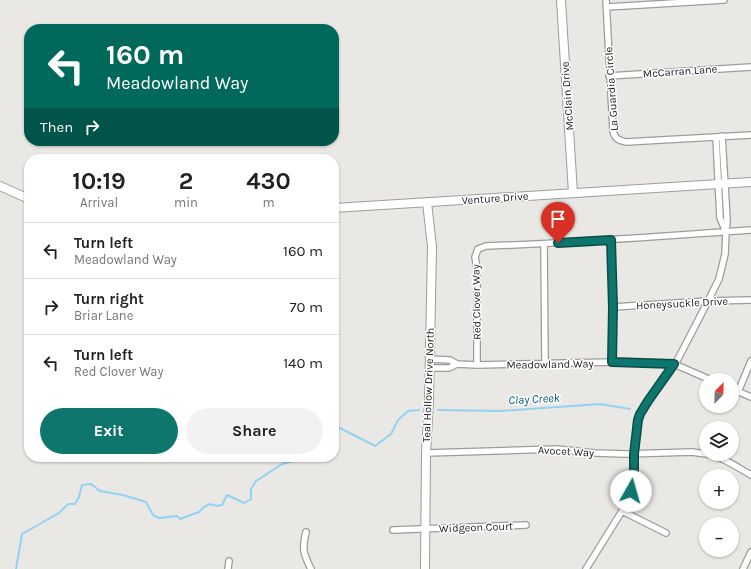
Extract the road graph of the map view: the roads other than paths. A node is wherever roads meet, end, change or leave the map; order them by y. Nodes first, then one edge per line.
1 (561, 0) edge
2 (606, 0) edge
3 (724, 0) edge
4 (607, 7) junction
5 (751, 67) edge
6 (609, 76) junction
7 (751, 135) edge
8 (719, 137) junction
9 (751, 182) edge
10 (722, 184) junction
11 (0, 186) edge
12 (573, 193) junction
13 (24, 196) edge
14 (427, 202) junction
15 (339, 208) edge
16 (751, 230) edge
17 (726, 232) junction
18 (611, 240) junction
19 (544, 244) junction
20 (751, 300) edge
21 (708, 301) junction
22 (613, 307) junction
23 (429, 359) junction
24 (751, 361) edge
25 (612, 362) junction
26 (545, 363) junction
27 (457, 364) junction
28 (674, 364) junction
29 (477, 365) junction
30 (429, 368) junction
31 (699, 375) edge
32 (739, 390) edge
33 (739, 392) edge
34 (751, 397) edge
35 (426, 453) junction
36 (699, 453) edge
37 (634, 454) junction
38 (726, 461) edge
39 (751, 475) edge
40 (622, 511) junction
41 (526, 525) dead end
42 (425, 528) junction
43 (393, 530) dead end
44 (306, 532) dead end
45 (666, 533) dead end
46 (751, 552) edge
47 (229, 561) dead end
48 (228, 569) edge
49 (311, 569) edge
50 (425, 569) edge
51 (586, 569) edge
52 (743, 569) edge

1 - 12 street, McClain Drive
2 - 4 street, La Guardia Circle
3 - 4 street
4 - 6 street, La Guardia Circle
5 - 6 street, McCarran Lane
6 - 8 street, La Guardia Circle
7 - 8 street, La Guardia Circle
8 - 10 street
9 - 10 street, Venture Drive
10 - 12 street, Venture Drive
10 - 17 street
11 - 13 street
12 - 14 street, Venture Drive
14 - 15 street, Venture Drive
14 - 23 street, Teal Hollow Drive North
16 - 17 street, Red Clover Way
17 - 18 street, Red Clover Way
17 - 21 street
18 - 19 street, Red Clover Way
18 - 22 street
19 - 26 street
19 - 29 street, Red Clover Way
20 - 21 street, Honeysuckle Drive
21 - 22 street, Honeysuckle Drive
21 - 28 street
22 - 25 street
23 - 27 street, Meadowland Way
23 - 30 street, Teal Hollow Drive North
24 - 32 street
25 - 26 street, Meadowland Way
25 - 28 street, Meadowland Way
26 - 29 street, Meadowland Way
27 - 29 street, Meadowland Way
27 - 30 street, Meadowland Way
28 - 31 street, Meadowland Way
28 - 37 street
30 - 35 street, Teal Hollow Drive North
33 - 34 street
35 - 37 street, Avocet Way
35 - 42 street, Teal Hollow Drive North
36 - 37 street, Avocet Way
37 - 40 street
38 - 39 street, Avocet Way
40 - 45 street
40 - 51 street
41 - 42 street, Widgeon Court
42 - 43 street, Widgeon Court
42 - 50 street, Teal Hollow Drive North
44 - 49 street
46 - 52 street
47 - 48 street

